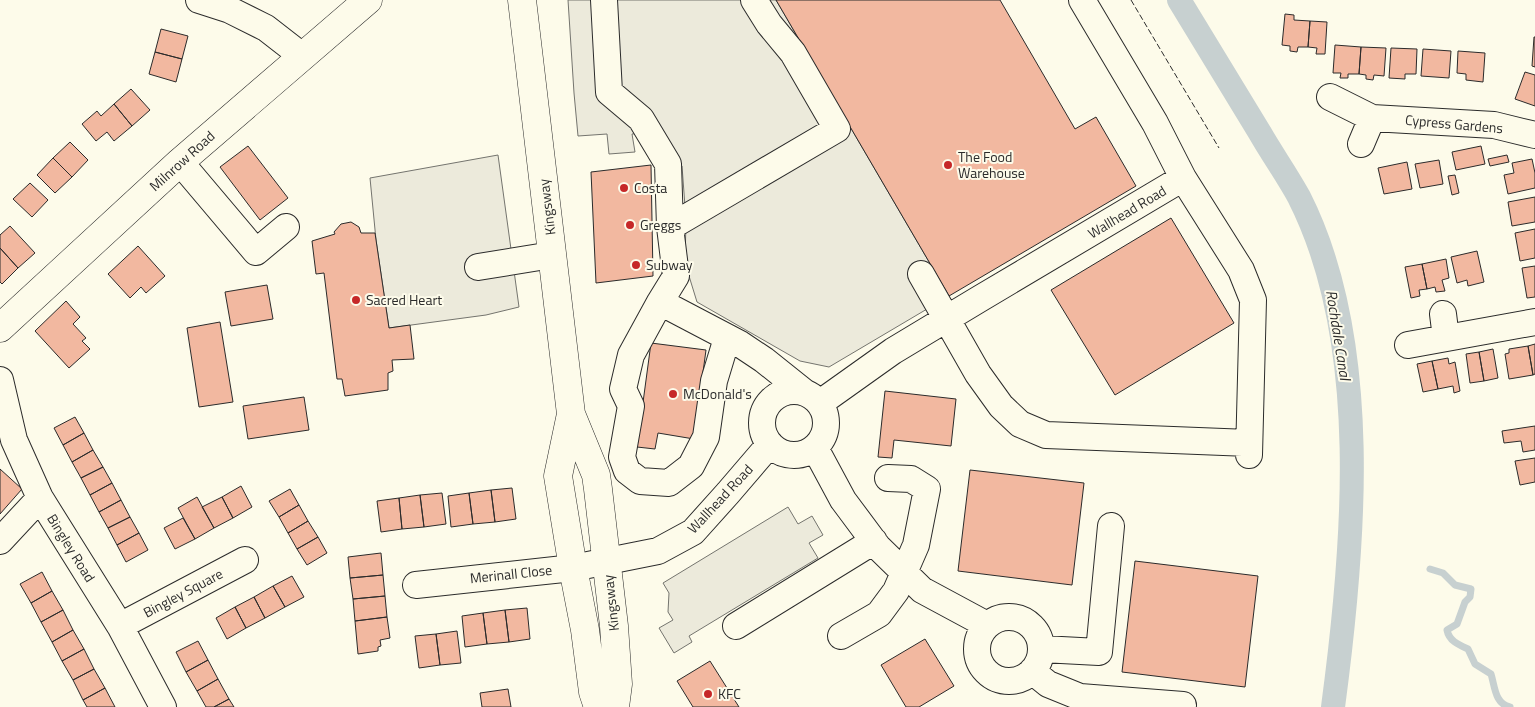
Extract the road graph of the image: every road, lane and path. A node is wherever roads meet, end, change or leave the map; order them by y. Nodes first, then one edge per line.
1 (199, 0) edge
2 (368, 0) edge
3 (604, 0) edge
4 (754, 0) edge
5 (1082, 0) edge
6 (522, 1) edge
7 (302, 56) junction
8 (1330, 97) dead end
9 (1372, 118) junction
10 (1535, 135) edge
11 (1361, 144) dead end
12 (180, 162) junction
13 (1184, 178) junction
14 (286, 227) dead end
15 (670, 227) junction
16 (552, 255) junction
17 (478, 266) dead end
18 (921, 274) dead end
19 (660, 302) junction
20 (946, 320) junction
21 (1535, 322) edge
22 (0, 328) edge
23 (734, 341) junction
24 (1408, 344) dead end
25 (0, 380) edge
26 (812, 398) junction
27 (764, 413) junction
28 (571, 414) junction
29 (770, 444) junction
30 (7, 447) edge
31 (815, 448) junction
32 (888, 478) dead end
33 (40, 498) junction
34 (1110, 526) dead end
35 (0, 541) edge
36 (874, 541) junction
37 (245, 560) dead end
38 (607, 562) junction
39 (573, 568) junction
40 (904, 572) junction
41 (416, 585) dead end
42 (986, 625) junction
43 (120, 626) junction
44 (736, 626) dead end
45 (842, 636) dead end
46 (1037, 660) junction
47 (1183, 706) dead end
48 (163, 707) edge
49 (598, 707) edge
50 (614, 707) edge

1 - 7 street
2 - 7 main road, Milnrow Road
3 - 15 street
4 - 15 street
5 - 13 street
6 - 16 main road, Kingsway
7 - 12 main road, Milnrow Road
8 - 9 street, Cypress Gardens
9 - 10 street, Cypress Gardens
9 - 11 street
12 - 14 street
12 - 22 main road, Milnrow Road
13 - 20 street, Wallhead Road
13 - 20 street
15 - 19 street
16 - 17 street
16 - 28 main road, Kingsway
18 - 20 street
19 - 23 street
19 - 23 street
20 - 26 street, Wallhead Road
21 - 24 street
23 - 26 street
23 - 27 street
25 - 30 street, Bingley Road
26 - 27 street
26 - 31 street
27 - 29 street
28 - 38 main road, Kingsway
28 - 39 main road, Kingsway
29 - 31 street
29 - 38 street, Wallhead Road
30 - 33 street, Bingley Road
31 - 36 street
32 - 40 street
33 - 35 street
33 - 43 street, Bingley Road
34 - 46 street
36 - 40 street
36 - 44 street
37 - 43 street, Bingley Square
38 - 39 street, Merinall Close
38 - 50 main road, Kingsway
39 - 41 street, Merinall Close
39 - 49 main road, Kingsway
40 - 42 street
40 - 45 street
42 - 46 street
42 - 46 street
43 - 48 street, Bingley Road
46 - 47 street

